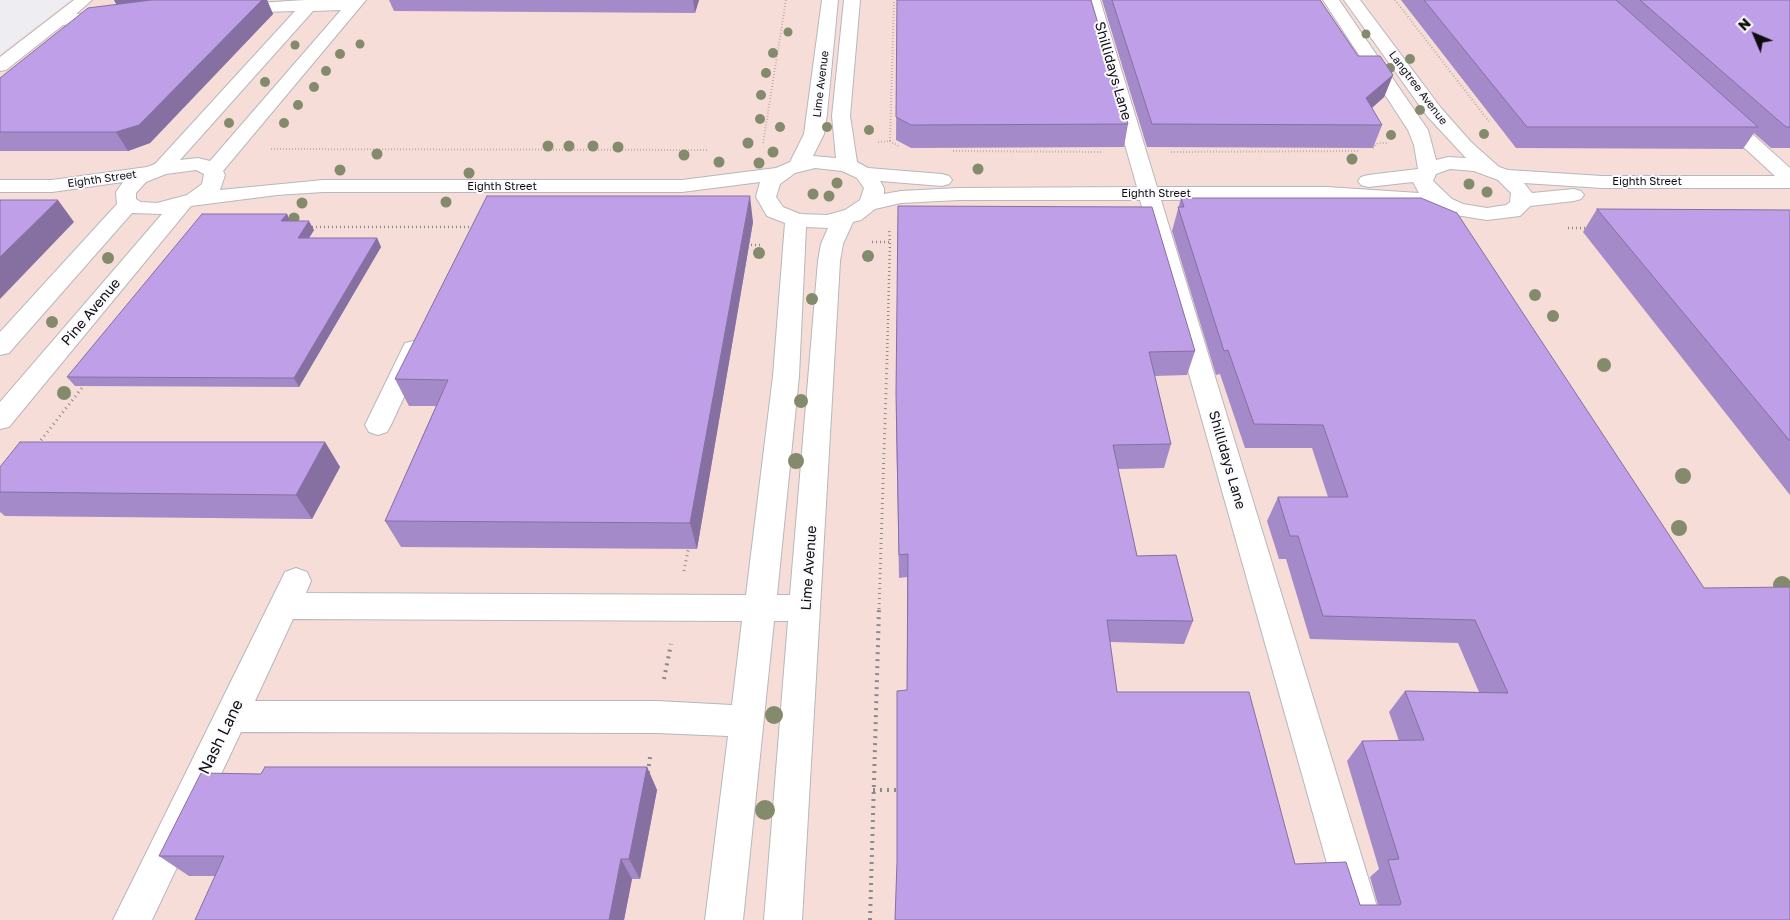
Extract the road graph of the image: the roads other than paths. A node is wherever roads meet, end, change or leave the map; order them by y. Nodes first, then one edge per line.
1 (84, 0) edge
2 (830, 0) edge
3 (852, 0) edge
4 (1092, 0) edge
5 (1331, 0) edge
6 (1352, 0) edge
7 (356, 2) edge
8 (311, 3) edge
9 (213, 9) edge
10 (122, 16) edge
11 (58, 20) junction
12 (0, 66) edge
13 (1706, 103) edge
14 (238, 139) junction
15 (187, 140) junction
16 (799, 165) junction
17 (157, 170) junction
18 (856, 170) junction
19 (214, 172) junction
20 (1426, 172) junction
21 (1498, 173) junction
22 (778, 174) junction
23 (1790, 181) edge
24 (0, 186) edge
25 (52, 186) junction
26 (323, 186) junction
27 (682, 186) junction
28 (496, 187) junction
29 (1146, 187) junction
30 (1790, 195) edge
31 (1522, 200) junction
32 (127, 201) junction
33 (188, 201) junction
34 (1445, 203) junction
35 (769, 204) junction
36 (482, 219) edge
37 (848, 222) junction
38 (796, 233) junction
39 (425, 326) edge
40 (0, 347) edge
41 (0, 420) edge
42 (378, 425) dead end
43 (758, 606) junction
44 (806, 608) junction
45 (231, 716) junction
46 (746, 721) junction
47 (132, 920) edge
48 (724, 920) edge
49 (783, 920) edge
50 (1362, 920) edge

1 - 11 street
2 - 16 street, Lime Avenue
3 - 18 street, Lime Avenue
4 - 29 street, Shillidays Lane
5 - 20 street, Langtree Avenue
6 - 21 street, Langtree Avenue
7 - 8 street
7 - 14 street
8 - 9 street
8 - 15 street
10 - 11 street
11 - 12 street
13 - 23 street
14 - 15 street
14 - 19 street
15 - 17 street
16 - 18 street, Eighth Street
16 - 22 street, Eighth Street
17 - 19 street, Eighth Street
17 - 25 street, Eighth Street
17 - 32 street
18 - 29 street, Eighth Street
18 - 37 street, Lime Avenue
19 - 26 street, Eighth Street
19 - 33 street, Pine Avenue
20 - 21 street, Eighth Street
20 - 29 street, Eighth Street
20 - 34 street, Langtree Avenue
21 - 23 street, Eighth Street
21 - 31 street, Langtree Avenue
22 - 27 street, Eighth Street
22 - 35 street
24 - 25 street, Eighth Street
25 - 32 street, Eighth Street
26 - 28 street, Eighth Street
26 - 33 street, Eighth Street
27 - 28 street, Eighth Street
27 - 35 street, Eighth Street
28 - 36 street
29 - 34 street, Eighth Street
29 - 37 street, Eighth Street
29 - 50 street, Shillidays Lane
30 - 31 street, Eighth Street
31 - 34 street
32 - 33 street, Eighth Street
32 - 40 street
33 - 41 street, Pine Avenue
35 - 38 street
37 - 38 street, Eighth Street
37 - 44 street, Lime Avenue
38 - 43 street
39 - 42 street
43 - 44 street
43 - 45 street, Nash Lane
43 - 46 street
44 - 49 street, Lime Avenue
45 - 46 street
45 - 47 street, Nash Lane
46 - 48 street

